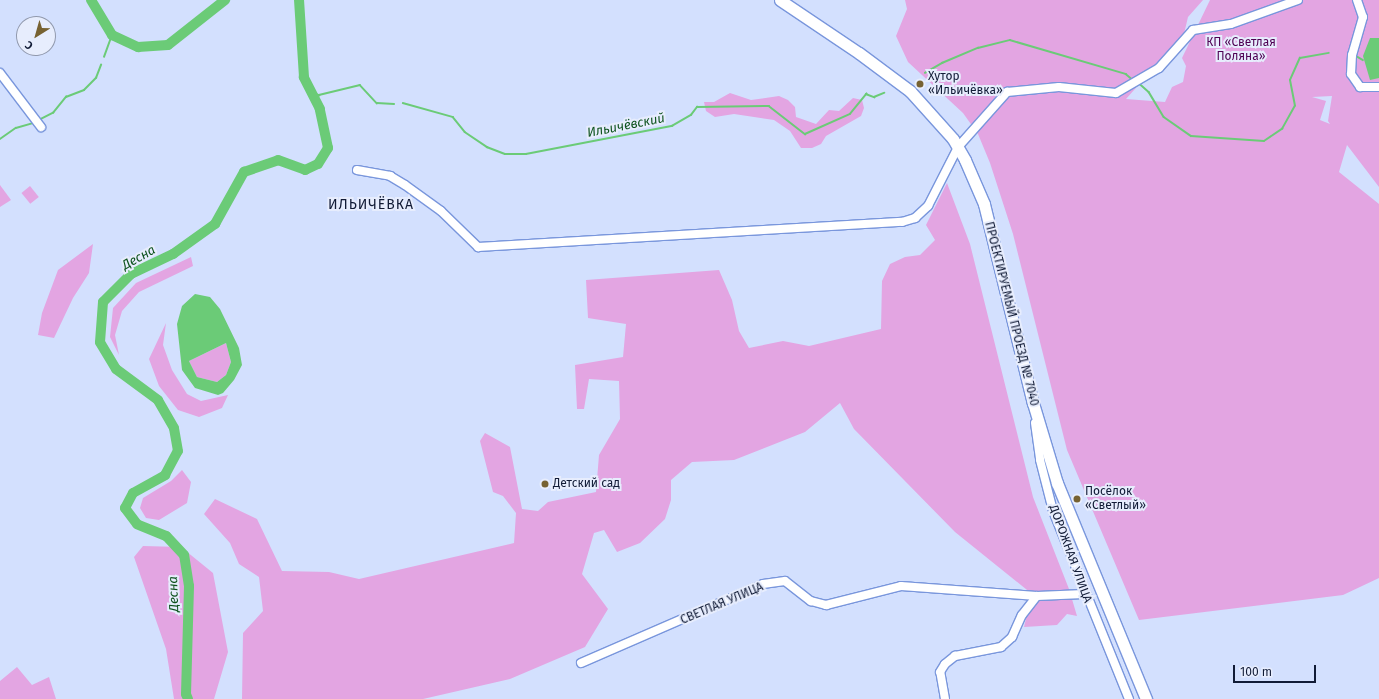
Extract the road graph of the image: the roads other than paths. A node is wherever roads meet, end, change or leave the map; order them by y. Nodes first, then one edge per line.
1 (780, 0) edge
2 (1298, 0) edge
3 (1358, 0) edge
4 (0, 73) edge
5 (1379, 87) edge
6 (41, 127) dead end
7 (958, 147) junction
8 (356, 170) dead end
9 (1033, 403) junction
10 (1084, 594) junction
11 (1037, 596) junction
12 (581, 663) dead end
13 (945, 699) edge
14 (1129, 699) edge
15 (1146, 699) edge

1 - 7 main road, ПРОЕКТИРУЕМЫЙ ПРОЕЗД № 7040
2 - 7 street
3 - 5 street
4 - 6 street
7 - 8 street
7 - 9 main road, ПРОЕКТИРУЕМЫЙ ПРОЕЗД № 7040
9 - 10 street, ДОРОЖНАЯ УЛИЦА
9 - 15 main road, ПРОЕКТИРУЕМЫЙ ПРОЕЗД № 7040
10 - 11 street, СВЕТЛАЯ УЛИЦА
10 - 14 street, ДОРОЖНАЯ УЛИЦА
11 - 12 street, СВЕТЛАЯ УЛИЦА
11 - 13 street

